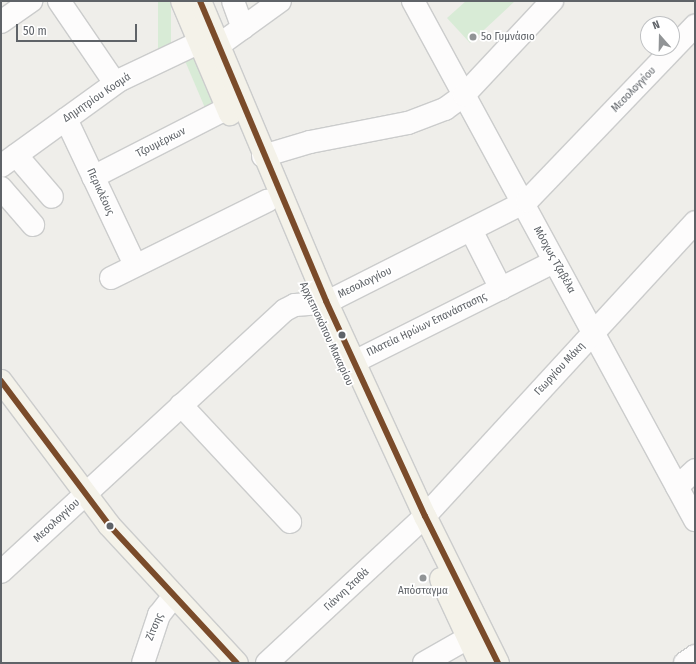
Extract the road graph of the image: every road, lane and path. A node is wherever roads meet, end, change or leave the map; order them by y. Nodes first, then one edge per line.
1 (31, 1) edge
2 (58, 1) edge
3 (182, 1) edge
4 (200, 1) edge
5 (233, 1) edge
6 (280, 1) edge
7 (413, 1) edge
8 (552, 1) edge
9 (1, 22) edge
10 (695, 26) edge
11 (243, 28) junction
12 (209, 44) junction
13 (115, 83) junction
14 (464, 95) junction
15 (228, 108) junction
16 (66, 119) junction
17 (263, 156) junction
18 (8, 161) edge
19 (93, 177) junction
20 (1, 188) edge
21 (52, 197) dead end
22 (267, 201) junction
23 (523, 205) junction
24 (695, 222) edge
25 (33, 225) dead end
26 (471, 230) junction
27 (554, 262) junction
28 (135, 265) junction
29 (111, 278) dead end
30 (501, 289) junction
31 (318, 302) junction
32 (594, 332) junction
33 (354, 362) junction
34 (1, 381) edge
35 (182, 405) junction
36 (695, 470) edge
37 (677, 487) junction
38 (86, 495) junction
39 (695, 520) edge
40 (421, 521) junction
41 (290, 522) dead end
42 (1, 572) edge
43 (174, 596) junction
44 (468, 638) junction
45 (695, 656) edge
46 (143, 663) edge
47 (237, 663) edge
48 (268, 663) edge
49 (424, 663) edge
50 (480, 663) edge
51 (498, 663) edge
52 (685, 663) edge

1 - 9 street
2 - 13 street
3 - 12 main road, Αρχιεπισκόπου Μακαρίου
4 - 12 main road
5 - 11 street
6 - 11 street, Δημητρίου Κοσμά
7 - 14 street, Μόσχως Τζαβέλα
8 - 14 street
10 - 23 street, Μεσολογγίου
11 - 12 street, Δημητρίου Κοσμά
12 - 13 street, Δημητρίου Κοσμά
12 - 15 main road, Αρχιεπισκόπου Μακαρίου
12 - 17 main road
13 - 16 street, Δημητρίου Κοσμά
14 - 17 street
14 - 23 street, Μόσχως Τζαβέλα
15 - 19 street, Τζουμέρκων
15 - 22 main road, Αρχιεπισκόπου Μακαρίου
16 - 18 street, Δημητρίου Κοσμά
16 - 19 street, Περικλέους
17 - 31 main road
18 - 21 street
19 - 28 street, Περικλέους
20 - 25 street
22 - 28 street
22 - 31 main road, Αρχιεπισκόπου Μακαρίου
23 - 26 street, Μεσολογγίου
23 - 27 street, Μόσχως Τζαβέλα
24 - 32 street, Γεωργίου Μάκη
26 - 30 street, Πλατεία Ηρώων Επανάστασης
26 - 31 street, Μεσολογγίου
27 - 30 street, Πλατεία Ηρώων Επανάστασης
27 - 32 street, Μόσχως Τζαβέλα
28 - 29 street
30 - 33 street, Πλατεία Ηρώων Επανάστασης
31 - 33 main road
31 - 35 street, Μεσολογγίου
31 - 40 main road, Αρχιεπισκόπου Μακαρίου
32 - 37 street, Μόσχως Τζαβέλα
32 - 40 street, Γεωργίου Μάκη
33 - 40 main road
34 - 38 main road
35 - 38 street, Μεσολογγίου
35 - 41 street
36 - 37 street
37 - 39 street, Μόσχως Τζαβέλα
38 - 42 street, Μεσολογγίου
38 - 43 main road
40 - 44 main road, Αρχιεπισκόπου Μακαρίου
40 - 48 street, Γιάννη Σταθά
40 - 51 main road
43 - 46 street, Ζίτσης
43 - 47 main road
44 - 49 street
44 - 50 main road, Αρχιεπισκόπου Μακαρίου
45 - 52 street

